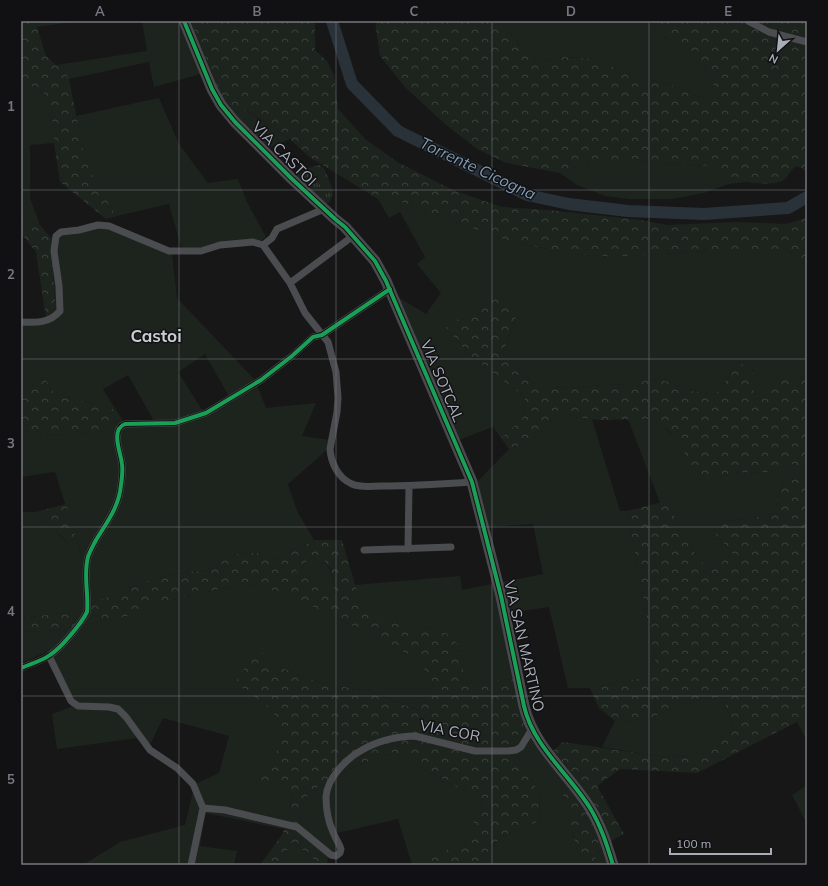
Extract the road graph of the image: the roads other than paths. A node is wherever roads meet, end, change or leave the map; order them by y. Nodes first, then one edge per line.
1 (184, 21) edge
2 (748, 21) edge
3 (807, 42) edge
4 (324, 209) junction
5 (353, 236) junction
6 (263, 245) junction
7 (290, 283) junction
8 (390, 289) junction
9 (21, 322) edge
10 (322, 335) junction
11 (472, 482) junction
12 (409, 486) junction
13 (451, 547) dead end
14 (408, 549) junction
15 (364, 550) dead end
16 (50, 656) junction
17 (21, 668) edge
18 (532, 729) junction
19 (203, 808) junction
20 (191, 865) edge
21 (613, 865) edge

1 - 4 street, VIA CASTOI
2 - 3 street
4 - 5 street, VIA CASTOI
4 - 6 street
5 - 7 street
5 - 8 street, VIA CASTOI
6 - 7 street
6 - 9 street
7 - 10 street
8 - 10 street
8 - 11 street, VIA SOTCAL
10 - 12 street
10 - 16 street
11 - 12 street
11 - 18 street, VIA SAN MARTINO
12 - 14 street
13 - 14 street
14 - 15 street
16 - 17 street
16 - 19 street
18 - 19 street, VIA COR
18 - 21 street, VIA SAN MARTINO
19 - 20 street

